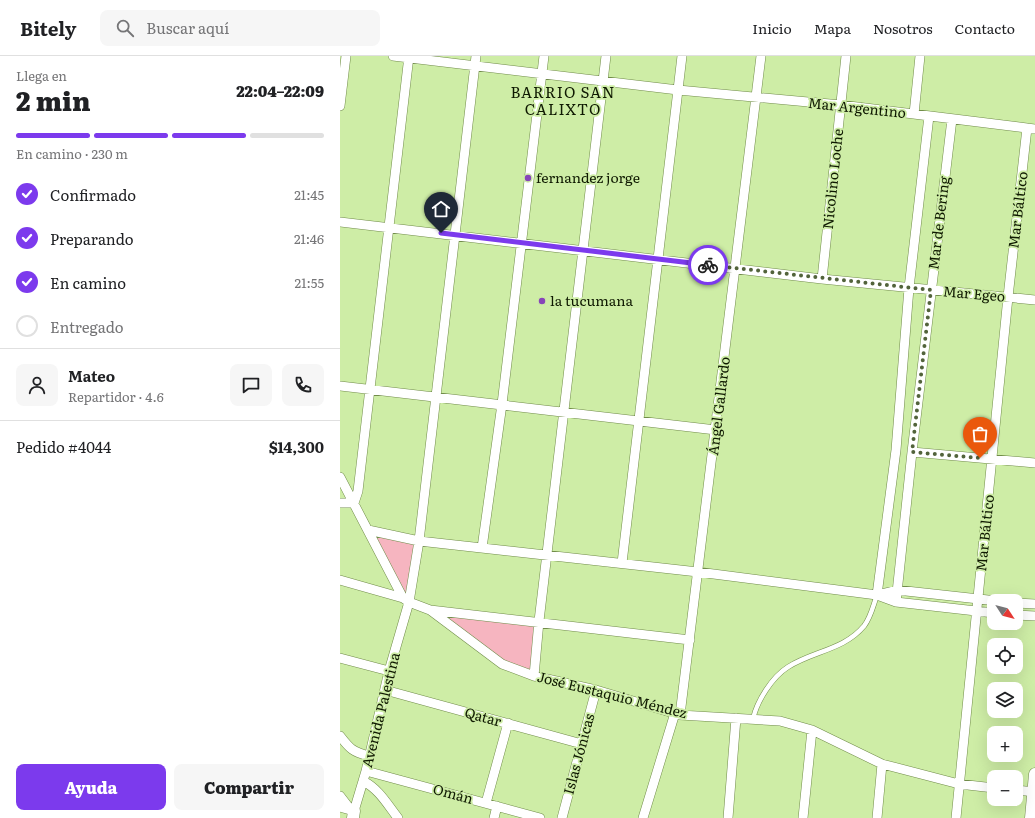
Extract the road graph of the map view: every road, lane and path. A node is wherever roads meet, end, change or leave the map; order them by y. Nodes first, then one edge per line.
1 (346, 56) edge
2 (393, 56) edge
3 (476, 56) edge
4 (544, 56) edge
5 (606, 56) edge
6 (682, 56) edge
7 (761, 56) edge
8 (846, 56) edge
9 (920, 56) edge
10 (409, 57) edge
11 (475, 66) junction
12 (542, 75) junction
13 (603, 81) junction
14 (678, 90) junction
15 (756, 97) junction
16 (841, 105) junction
17 (340, 106) edge
18 (914, 114) junction
19 (929, 116) junction
20 (952, 119) junction
21 (1031, 129) edge
22 (340, 222) edge
23 (389, 227) junction
24 (454, 235) junction
25 (522, 243) junction
26 (583, 250) junction
27 (659, 259) junction
28 (736, 268) junction
29 (822, 279) junction
30 (909, 288) junction
31 (931, 290) junction
32 (1008, 297) junction
33 (1035, 300) edge
34 (340, 386) edge
35 (369, 390) junction
36 (436, 397) junction
37 (502, 404) junction
38 (565, 412) junction
39 (639, 421) junction
40 (716, 430) junction
41 (912, 452) junction
42 (993, 459) junction
43 (1035, 463) edge
44 (340, 477) edge
45 (340, 503) edge
46 (354, 503) junction
47 (368, 530) junction
48 (419, 541) junction
49 (482, 548) junction
50 (547, 556) junction
51 (622, 563) junction
52 (698, 572) junction
53 (340, 580) edge
54 (897, 590) junction
55 (877, 595) junction
56 (978, 599) junction
57 (406, 600) junction
58 (987, 600) edge
59 (896, 602) junction
60 (1023, 603) edge
61 (1035, 604) edge
62 (430, 610) junction
63 (976, 611) junction
64 (987, 612) edge
65 (1023, 615) edge
66 (1035, 616) edge
67 (539, 621) junction
68 (690, 640) junction
69 (340, 658) edge
70 (389, 671) junction
71 (534, 676) junction
72 (385, 690) junction
73 (596, 690) junction
74 (678, 714) junction
75 (736, 718) junction
76 (753, 719) junction
77 (508, 723) junction
78 (812, 730) junction
79 (340, 736) edge
80 (582, 744) junction
81 (369, 756) junction
82 (882, 764) junction
83 (366, 771) junction
84 (1035, 774) edge
85 (363, 781) junction
86 (959, 784) junction
87 (987, 787) edge
88 (1023, 791) edge
89 (1034, 792) edge
90 (340, 796) edge
91 (486, 803) junction
92 (497, 806) junction
93 (340, 807) edge
94 (352, 813) edge
95 (398, 818) edge
96 (494, 818) edge
97 (540, 818) edge
98 (562, 818) edge
99 (644, 818) edge
100 (728, 818) edge
101 (803, 818) edge
102 (877, 818) edge
103 (956, 818) edge
104 (1031, 818) edge

1 - 17 street
2 - 10 street, Mar Argentino
3 - 11 street, Avenida Palestina
4 - 12 street
5 - 13 street
6 - 14 street
7 - 15 street, Ángel Gallardo
8 - 16 street, Nicolino Loche
9 - 18 street
10 - 11 street, Mar Argentino
10 - 23 street
11 - 12 street, Mar Argentino
11 - 24 street, Avenida Palestina
12 - 13 street, Mar Argentino
12 - 25 street
13 - 14 street, Mar Argentino
13 - 26 street
14 - 15 street, Mar Argentino
14 - 27 street
15 - 16 street, Mar Argentino
15 - 28 street, Ángel Gallardo
16 - 18 street, Mar Argentino
16 - 29 street, Nicolino Loche
18 - 19 street, Mar Argentino
19 - 20 street, Mar Argentino
19 - 30 street
20 - 21 street, Mar Argentino
20 - 31 street, Mar de Bering
21 - 32 street, Mar Báltico
22 - 23 street, Mar Egeo
23 - 24 street, Mar Egeo
23 - 35 street
24 - 25 street, Mar Egeo
24 - 36 street, Avenida Palestina
25 - 26 street, Mar Egeo
25 - 37 street
26 - 27 street, Mar Egeo
26 - 38 street
27 - 28 street, Mar Egeo
27 - 39 street
28 - 29 street, Mar Egeo
28 - 40 street, Ángel Gallardo
29 - 30 street, Mar Egeo
30 - 31 street, Mar Egeo
30 - 55 street
31 - 32 street, Mar Egeo
31 - 41 street, Mar de Bering
32 - 33 street, Mar Egeo
32 - 42 street, Mar Báltico
34 - 35 street
35 - 36 street
35 - 46 street
36 - 37 street
36 - 48 street, Avenida Palestina
37 - 38 street
37 - 49 street
38 - 39 street
38 - 50 street
39 - 40 street
39 - 51 street
40 - 52 street, Ángel Gallardo
41 - 42 street
41 - 54 street, Mar de Bering
42 - 43 street
42 - 56 street, Mar Báltico
44 - 46 street
45 - 46 street
46 - 47 street
47 - 48 street
47 - 57 street
48 - 49 street
48 - 57 street, Avenida Palestina
49 - 50 street
50 - 51 street
50 - 67 street
51 - 52 street
52 - 55 street
52 - 68 street, Ángel Gallardo
53 - 57 street
54 - 55 street
54 - 56 street
54 - 59 street, Mar de Bering
55 - 59 street
55 - 76 lane
56 - 58 street
56 - 63 street, Mar Báltico
57 - 62 street
57 - 70 street, Avenida Palestina
59 - 63 street
60 - 61 street
62 - 67 street
62 - 71 street, José Eustaquio Méndez
63 - 64 street
63 - 86 street, Mar Báltico
65 - 66 street
67 - 68 street
67 - 71 street
68 - 74 street, Ángel Gallardo
69 - 70 street
70 - 72 street, Avenida Palestina
71 - 73 street, José Eustaquio Méndez
72 - 77 street, Qatar
72 - 81 street, Avenida Palestina
73 - 74 street, José Eustaquio Méndez
73 - 80 street, Islas Jónicas
74 - 75 street, José Eustaquio Méndez
74 - 99 street, Ángel Gallardo
75 - 76 street, José Eustaquio Méndez
75 - 100 street
76 - 78 street, José Eustaquio Méndez
77 - 80 street, Qatar
77 - 91 street
78 - 82 street, José Eustaquio Méndez
78 - 101 street
79 - 81 street
80 - 98 street, Islas Jónicas
81 - 83 street, Avenida Palestina
82 - 86 street, José Eustaquio Méndez
82 - 102 street
83 - 85 street, Avenida Palestina
83 - 91 street, Omán
84 - 89 street
85 - 94 street, Avenida Palestina
85 - 95 street
86 - 87 street, José Eustaquio Méndez
86 - 103 street, Mar Báltico
88 - 89 street
89 - 104 street
90 - 94 street
91 - 92 street, Omán
92 - 96 street
92 - 97 street, Omán
93 - 94 street

